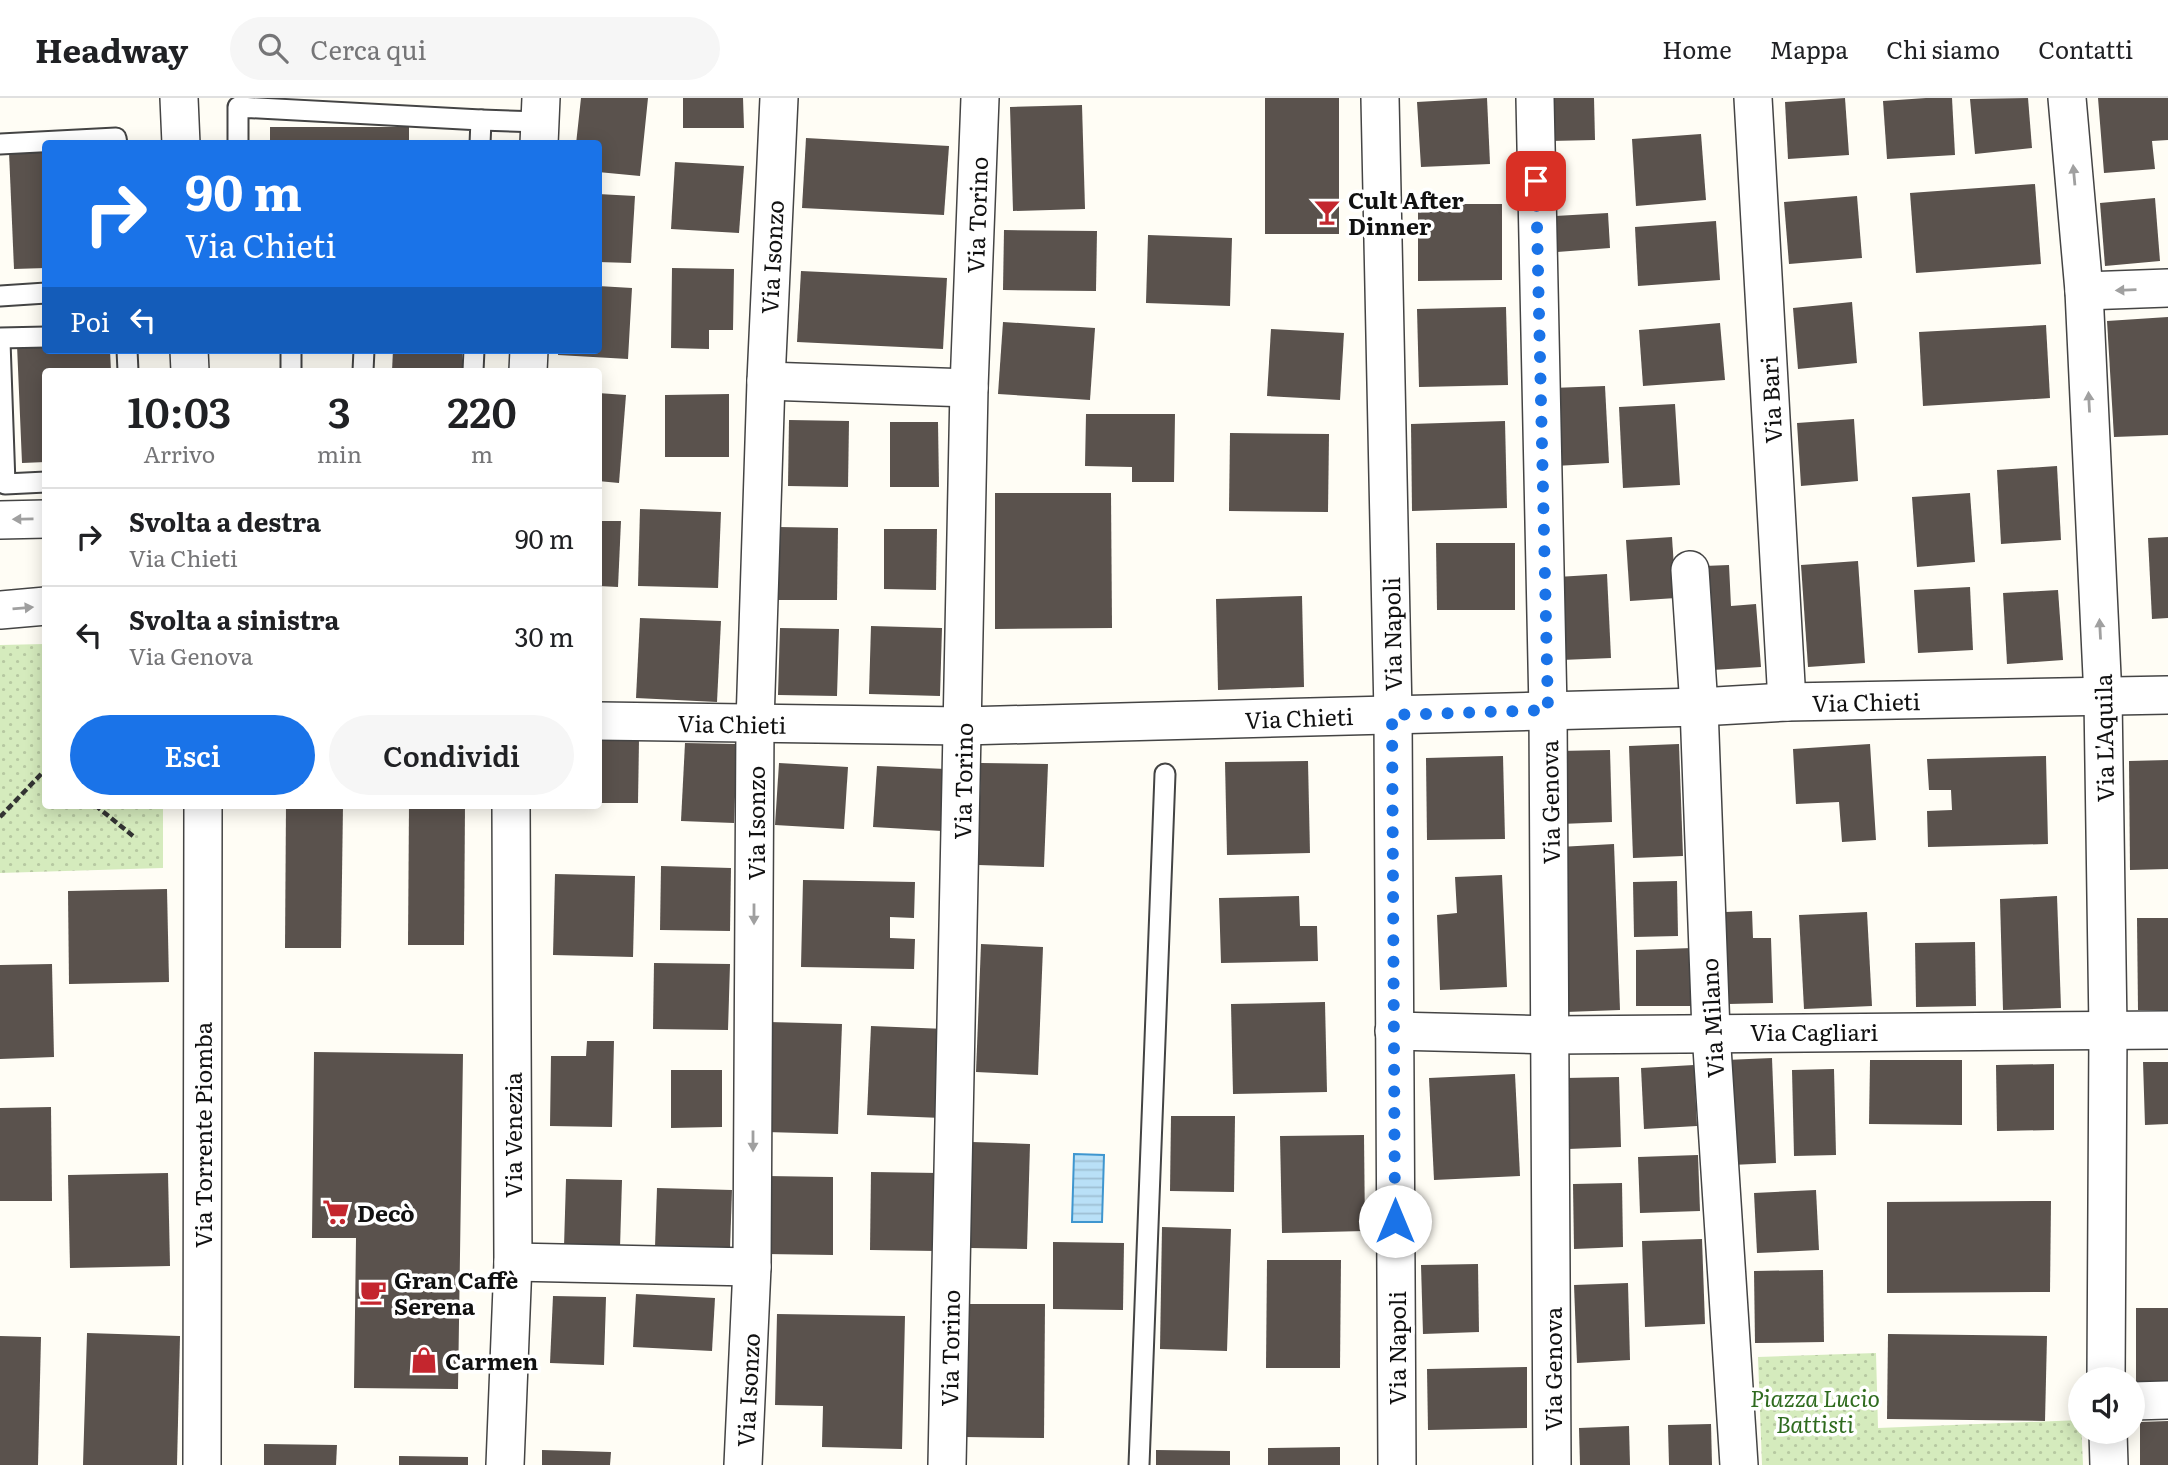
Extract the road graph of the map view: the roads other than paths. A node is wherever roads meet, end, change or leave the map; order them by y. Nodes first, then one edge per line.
1 (179, 98) edge
2 (779, 98) edge
3 (980, 98) edge
4 (1380, 98) edge
5 (1535, 98) edge
6 (1754, 98) edge
7 (2067, 98) edge
8 (481, 120) junction
9 (540, 121) edge
10 (77, 140) edge
11 (116, 140) edge
12 (181, 140) edge
13 (238, 140) edge
14 (481, 140) edge
15 (42, 142) edge
16 (0, 144) edge
17 (2168, 288) edge
18 (2084, 291) junction
19 (42, 293) edge
20 (0, 296) edge
21 (42, 337) edge
22 (0, 340) edge
23 (766, 381) junction
24 (969, 388) junction
25 (42, 482) edge
26 (42, 519) edge
27 (0, 520) edge
28 (1690, 570) dead end
29 (42, 606) edge
30 (0, 610) edge
31 (2168, 695) edge
32 (2103, 698) junction
33 (1787, 702) junction
34 (1699, 707) junction
35 (1548, 710) junction
36 (1392, 715) junction
37 (602, 721) edge
38 (755, 723) junction
39 (964, 726) junction
40 (1165, 774) dead end
41 (203, 809) edge
42 (511, 809) edge
43 (2108, 1029) junction
44 (2168, 1030) edge
45 (1394, 1031) junction
46 (1711, 1032) junction
47 (1551, 1035) junction
48 (513, 1262) junction
49 (752, 1267) junction
50 (2106, 1367) edge
51 (2168, 1400) edge
52 (2145, 1401) edge
53 (2108, 1444) edge
54 (202, 1465) edge
55 (505, 1465) edge
56 (743, 1465) edge
57 (947, 1465) edge
58 (1139, 1465) edge
59 (1397, 1465) edge
60 (1552, 1465) edge
61 (1739, 1465) edge
62 (2109, 1465) edge

1 - 12 street
2 - 23 street, Via Isonzo
3 - 24 street, Via Torino
4 - 36 street, Via Napoli
5 - 35 street, Via Genova
6 - 33 street, Via Bari
18 -> 7 street, Via L'Aquila
8 - 9 lane
8 - 13 lane
8 - 14 lane
10 - 11 lane
15 - 16 lane
17 -> 18 street
32 -> 18 street, Via L'Aquila
19 - 20 lane
21 - 22 lane
22 - 25 lane
23 - 24 street
23 - 38 street, Via Isonzo
24 - 39 street, Via Torino
26 -> 27 street
28 - 34 street, Via Milano
30 -> 29 street
31 - 32 street, Via Chieti
32 - 33 street, Via Chieti
32 - 43 street, Via L'Aquila
33 - 34 street, Via Chieti
34 - 35 street, Via Chieti
34 - 46 street, Via Milano
35 - 36 street, Via Chieti
35 - 47 street, Via Genova
36 - 39 street, Via Chieti
36 - 45 street, Via Napoli
37 - 38 street, Via Chieti
38 - 39 street, Via Chieti
38 -> 49 street, Via Isonzo
39 - 57 street, Via Torino
40 - 58 lane
41 - 54 street, Via Torrente Piomba
42 - 48 street, Via Venezia
43 - 44 street, Via Cagliari
43 - 46 street, Via Cagliari
43 - 50 street, Via L'Aquila
45 - 47 street, Via Cagliari
45 - 59 street, Via Napoli
46 - 47 street, Via Cagliari
46 - 61 street, Via Milano
47 - 60 street, Via Genova
48 - 49 street
48 - 55 street, Via Venezia
49 - 56 street, Via Isonzo
51 - 52 street
53 - 62 street

